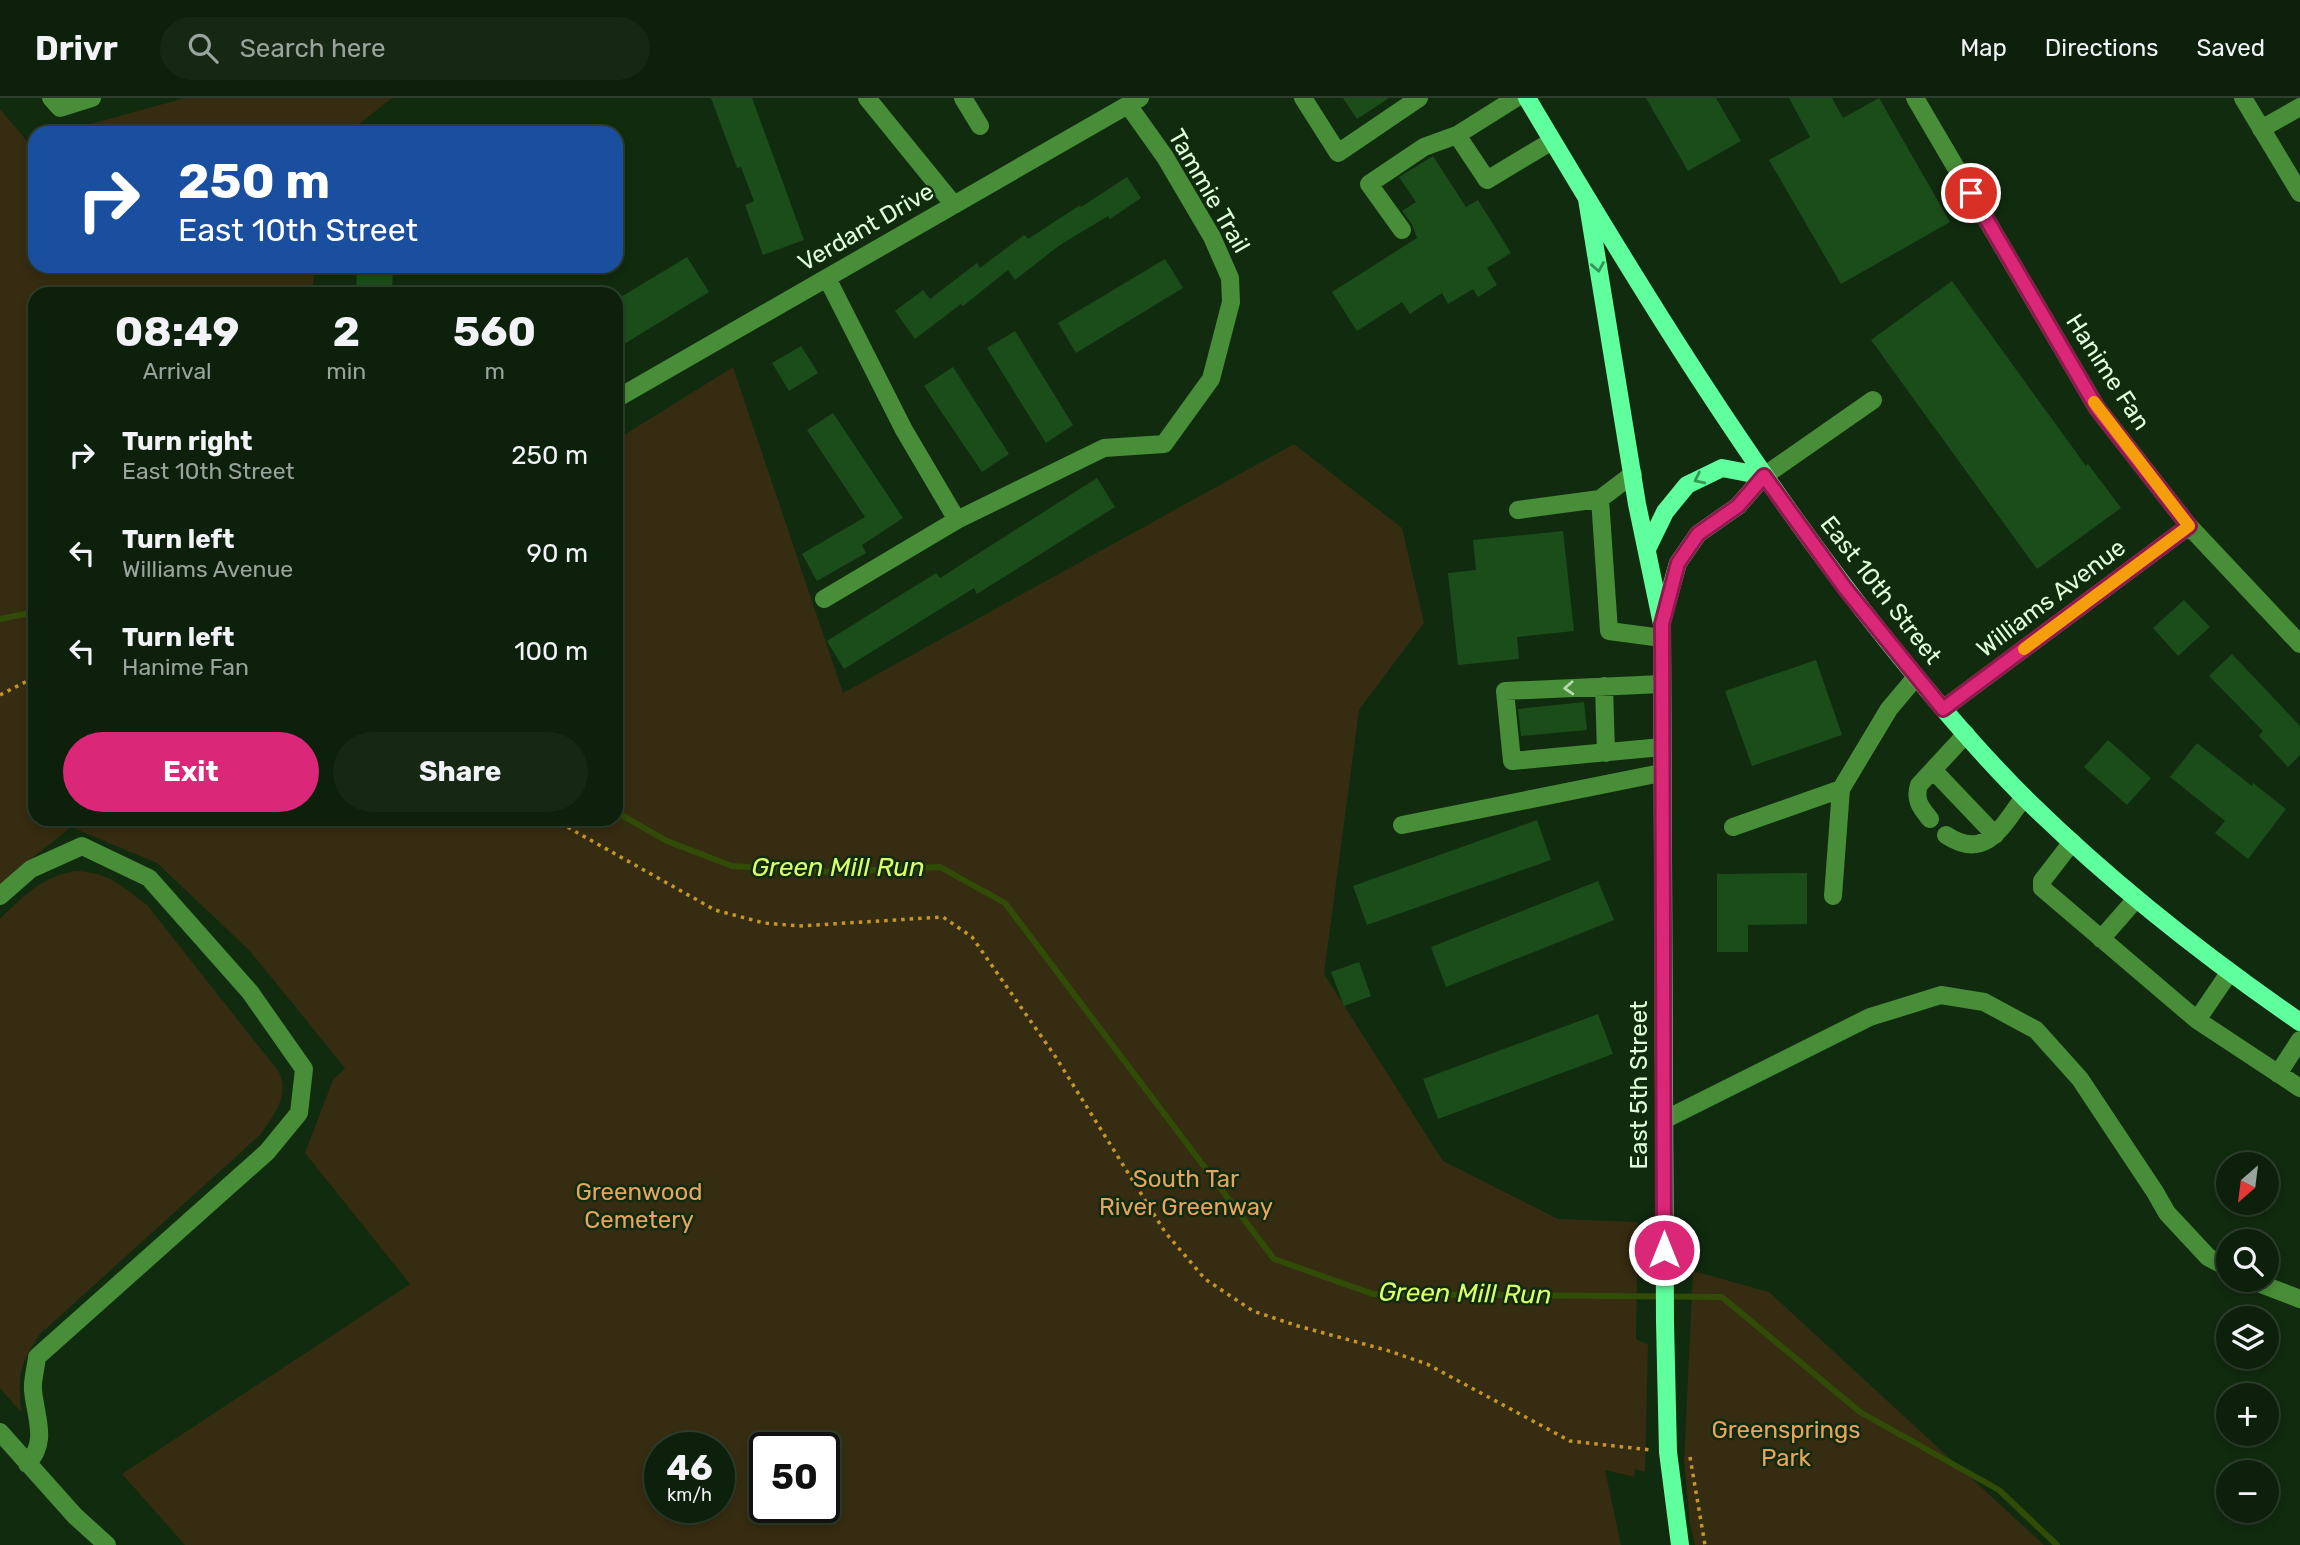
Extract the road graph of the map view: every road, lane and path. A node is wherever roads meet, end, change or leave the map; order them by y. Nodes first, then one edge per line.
1 (51, 98) edge
2 (92, 98) edge
3 (963, 98) edge
4 (1303, 98) edge
5 (1419, 98) edge
6 (1516, 98) edge
7 (1527, 98) edge
8 (1914, 98) edge
9 (2243, 98) edge
10 (873, 100) edge
11 (1134, 101) edge
12 (2300, 107) edge
13 (980, 125) dead end
14 (2261, 129) junction
15 (1457, 135) junction
16 (1552, 141) junction
17 (2300, 193) edge
18 (1587, 200) junction
19 (954, 205) junction
20 (1402, 230) dead end
21 (827, 278) junction
22 (623, 394) edge
23 (1873, 400) dead end
24 (1633, 474) junction
25 (1764, 476) junction
26 (1601, 499) junction
27 (1518, 510) dead end
28 (957, 520) junction
29 (2189, 526) junction
30 (1647, 549) junction
31 (824, 598) dead end
32 (1662, 631) junction
33 (2300, 644) edge
34 (1916, 677) junction
35 (28, 681) edge
36 (1662, 684) junction
37 (1604, 686) junction
38 (0, 695) edge
39 (1943, 709) junction
40 (1966, 734) junction
41 (1662, 747) junction
42 (1606, 752) junction
43 (1933, 770) junction
44 (1661, 773) junction
45 (1841, 789) junction
46 (2024, 797) junction
47 (1930, 819) dead end
48 (1402, 825) dead end
49 (565, 826) edge
50 (1733, 827) dead end
51 (1946, 835) dead end
52 (1995, 835) junction
53 (2072, 842) junction
54 (0, 896) edge
55 (1833, 896) dead end
56 (2136, 899) junction
57 (2101, 939) junction
58 (2229, 973) junction
59 (2197, 1020) junction
60 (2300, 1022) edge
61 (2300, 1040) edge
62 (2278, 1074) junction
63 (2300, 1088) edge
64 (1664, 1120) junction
65 (2216, 1261) edge
66 (2279, 1292) edge
67 (2300, 1299) edge
68 (0, 1432) edge
69 (1657, 1451) dead end
70 (1683, 1454) dead end
71 (27, 1464) junction
72 (107, 1545) edge
73 (1680, 1545) edge
74 (1705, 1545) edge

1 - 2 street
3 - 13 street
4 - 5 street
6 - 15 street
7 - 16 main road, East 10th Street
8 - 29 street, Hanime Fan
9 - 14 street
10 - 19 street
11 - 19 street, Verdant Drive
11 - 28 street, Tammie Trail
12 - 14 street
14 - 17 street
15 - 16 street
15 - 20 street
16 - 18 main road, East 10th Street
18 -> 24 main road, East 5th Street
18 - 25 main road, East 10th Street
19 - 21 street, Verdant Drive
21 - 22 street, Verdant Drive
21 - 28 street
23 - 25 street
24 - 26 street
24 - 30 main road, East 5th Street
25 -> 30 main road
25 - 32 main road, East 5th Street
25 - 34 main road, East 10th Street
26 - 27 street
26 - 32 street
28 - 31 street
29 - 33 street, Hanime Fan
29 - 39 street, Williams Avenue
30 - 32 main road, East 5th Street
32 - 36 main road, East 5th Street
34 - 39 main road, East 10th Street
34 - 45 street
35 - 38 path
36 - 37 street
36 - 41 main road, East 5th Street
37 - 42 street
37 -> 42 street
39 - 40 main road, East 10th Street
40 - 43 street
40 - 46 main road, East 10th Street
41 - 42 street
41 - 44 main road, East 5th Street
43 - 47 street
43 - 52 street
44 - 48 street
44 - 64 main road, East 5th Street
45 - 50 street
45 - 55 street
46 - 52 street
46 - 53 main road, East 10th Street
49 - 69 path
51 - 52 street
53 - 56 main road, East 10th Street
53 - 57 street
54 - 71 street
56 - 57 street
56 - 58 main road, East 10th Street
57 - 59 street
58 - 59 street
58 - 60 main road, East 10th Street
59 - 62 street
61 - 62 street
62 - 63 street
64 - 65 street
64 - 73 main road, East 5th Street
66 - 67 street
68 - 71 street
70 - 74 path
71 - 72 street

